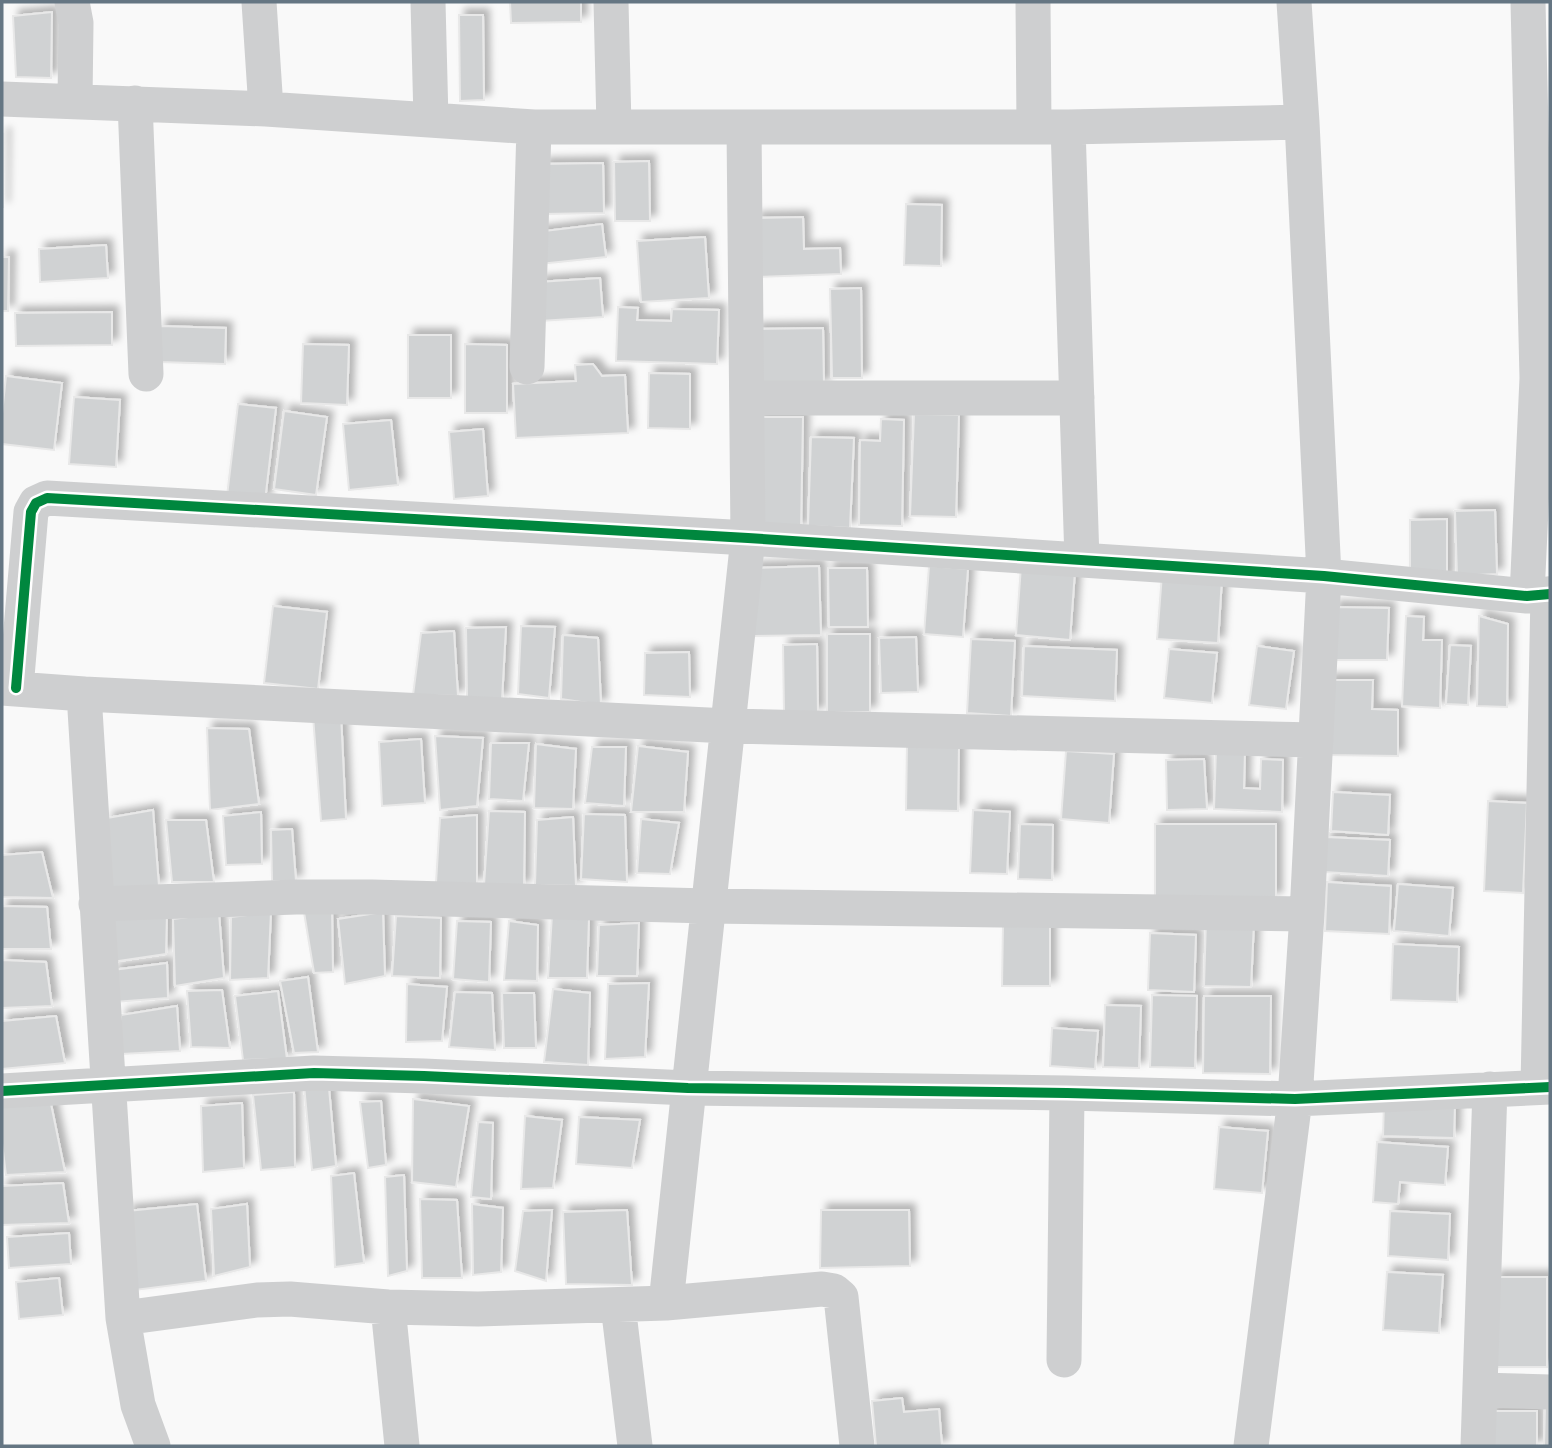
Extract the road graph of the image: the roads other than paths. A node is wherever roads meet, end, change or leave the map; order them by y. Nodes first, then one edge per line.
1 (72, 2) edge
2 (259, 2) edge
3 (428, 2) edge
4 (611, 2) edge
5 (1033, 2) edge
6 (1293, 2) edge
7 (1528, 2) edge
8 (1540, 91) edge
9 (2, 100) edge
10 (75, 101) junction
11 (135, 103) junction
12 (266, 109) junction
13 (431, 120) junction
14 (1302, 122) junction
15 (534, 127) junction
16 (614, 127) junction
17 (744, 127) junction
18 (1051, 127) junction
19 (527, 368) dead end
20 (146, 374) dead end
21 (1544, 378) edge
22 (747, 398) junction
23 (1077, 398) junction
24 (748, 538) junction
25 (1082, 561) junction
26 (1324, 576) junction
27 (1542, 595) edge
28 (9, 688) edge
29 (84, 694) junction
30 (728, 726) junction
31 (1316, 740) junction
32 (1548, 740) edge
33 (96, 904) junction
34 (708, 906) junction
35 (1307, 914) junction
36 (108, 1084) junction
37 (1544, 1087) edge
38 (688, 1088) junction
39 (1490, 1089) junction
40 (2, 1091) edge
41 (1067, 1093) junction
42 (1295, 1098) junction
43 (666, 1303) junction
44 (618, 1305) junction
45 (388, 1307) junction
46 (123, 1318) junction
47 (1064, 1360) dead end
48 (1480, 1390) junction
49 (1550, 1392) edge
50 (153, 1446) edge
51 (402, 1446) edge
52 (635, 1446) edge
53 (858, 1446) edge
54 (1251, 1446) edge
55 (1478, 1446) edge

1 - 10 street
2 - 12 street
3 - 13 street
4 - 16 street
5 - 18 street
6 - 14 street
7 - 8 street
8 - 21 street
9 - 10 street
10 - 11 street
11 - 12 street
11 - 20 street
12 - 13 street
13 - 15 street
14 - 18 street
14 - 26 street
15 - 16 street
15 - 19 street
16 - 17 street
17 - 18 street
17 - 22 street
18 - 23 street
21 - 27 street
22 - 23 street
22 - 24 street
23 - 25 street
24 - 25 street
24 - 28 street
24 - 30 street
25 - 26 street
26 - 27 street
26 - 31 street
27 - 32 street
28 - 29 street
29 - 30 street
29 - 33 street
30 - 31 street
30 - 34 street
31 - 35 street
32 - 37 street
33 - 34 street
33 - 36 street
34 - 35 street
34 - 38 street
35 - 42 street
36 - 38 street
36 - 40 street
36 - 46 street
37 - 39 street
38 - 41 street
38 - 43 street
39 - 42 street
39 - 48 street
41 - 42 street
41 - 47 street
42 - 54 street
43 - 44 street
43 - 53 street
44 - 45 street
44 - 52 street
45 - 46 street
45 - 51 street
46 - 50 street
48 - 49 street
48 - 55 street

